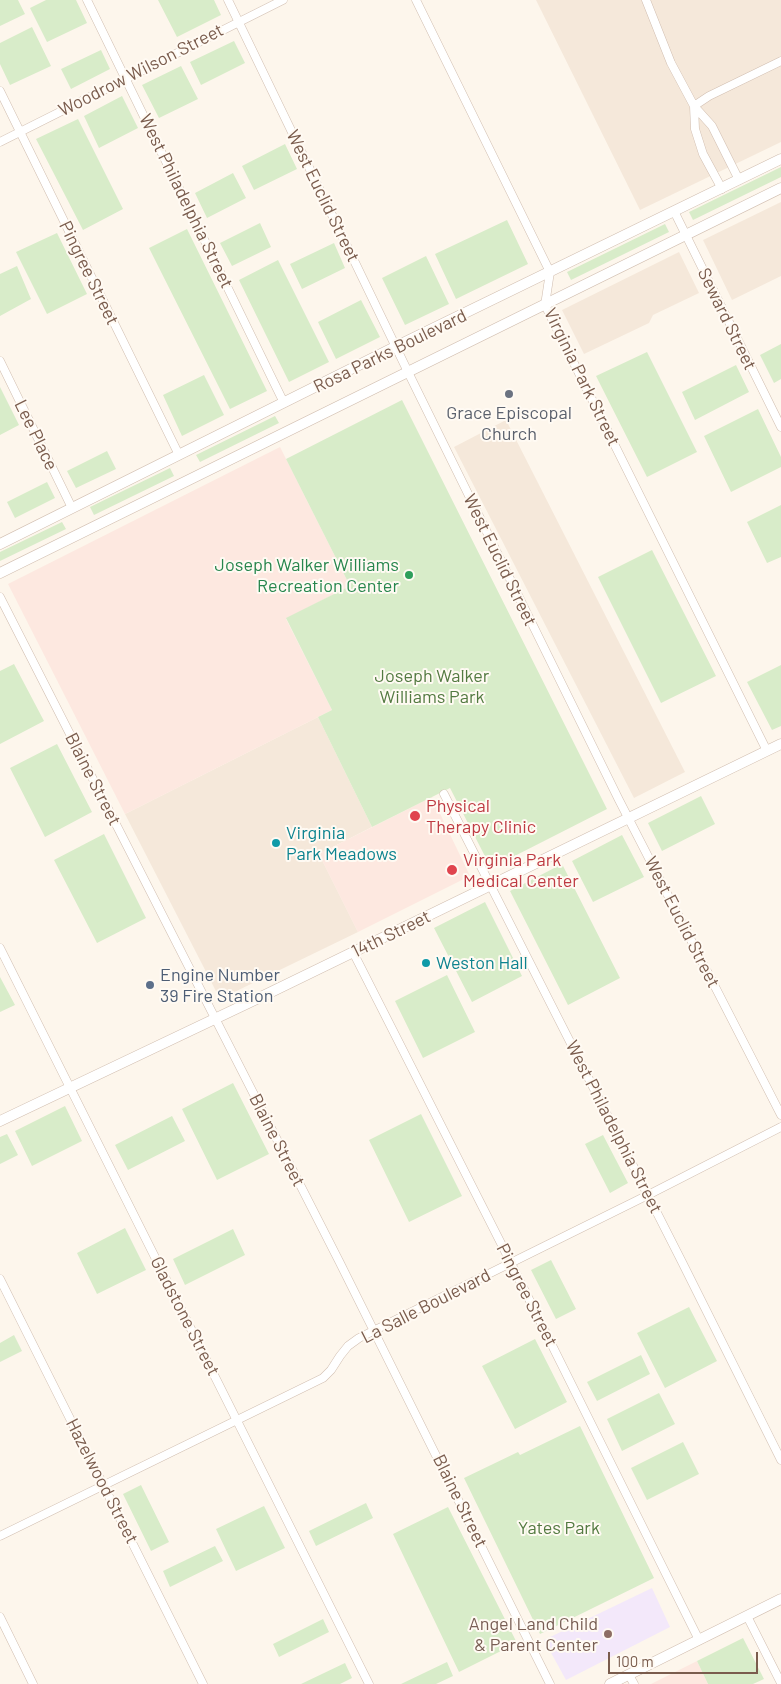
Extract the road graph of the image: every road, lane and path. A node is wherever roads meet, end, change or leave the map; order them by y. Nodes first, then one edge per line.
1 (87, 0) edge
2 (228, 0) edge
3 (283, 0) edge
4 (416, 0) edge
5 (646, 0) edge
6 (239, 22) junction
7 (781, 61) edge
8 (125, 78) junction
9 (0, 91) edge
10 (694, 106) junction
11 (20, 131) junction
12 (0, 142) edge
13 (781, 159) edge
14 (739, 180) junction
15 (781, 188) edge
16 (722, 189) junction
17 (674, 211) junction
18 (685, 235) junction
19 (550, 272) junction
20 (545, 305) junction
21 (396, 347) junction
22 (0, 361) edge
23 (408, 372) junction
24 (284, 403) junction
25 (781, 427) edge
26 (179, 455) junction
27 (72, 508) junction
28 (0, 544) edge
29 (0, 573) edge
30 (0, 598) edge
31 (781, 744) edge
32 (767, 751) junction
33 (444, 794) dead end
34 (628, 818) junction
35 (491, 885) junction
36 (0, 948) edge
37 (353, 952) junction
38 (215, 1018) junction
39 (70, 1087) junction
40 (781, 1115) edge
41 (0, 1121) edge
42 (781, 1126) edge
43 (648, 1194) junction
44 (511, 1263) junction
45 (0, 1279) edge
46 (374, 1331) junction
47 (237, 1421) junction
48 (781, 1460) edge
49 (104, 1486) junction
50 (0, 1536) edge
51 (781, 1599) edge
52 (747, 1616) junction
53 (0, 1617) edge
54 (700, 1640) junction
55 (631, 1679) edge
56 (781, 1683) edge
57 (33, 1684) edge
58 (203, 1684) edge
59 (369, 1684) edge
60 (550, 1684) edge
61 (610, 1684) edge

1 - 8 street, West Philadelphia Street
2 - 6 street, West Euclid Street
3 - 6 street, Woodrow Wilson Street
4 - 19 street
5 - 10 street
6 - 8 street, Woodrow Wilson Street
6 - 21 street, West Euclid Street
7 - 10 street
8 - 11 street, Woodrow Wilson Street
8 - 24 street, West Philadelphia Street
9 - 11 street, Pingree Street
10 - 14 street
10 - 16 street
11 - 12 street, Woodrow Wilson Street
11 - 26 street, Pingree Street
13 - 14 street, Rosa Parks Boulevard
14 - 16 street, Rosa Parks Boulevard
15 - 18 street, Rosa Parks Boulevard
16 - 17 street, Rosa Parks Boulevard
17 - 18 street, Seward Street
17 - 19 street, Rosa Parks Boulevard
18 - 20 street, Rosa Parks Boulevard
18 - 25 street, Seward Street
19 - 20 street, Virginia Park Street
19 - 21 street, Rosa Parks Boulevard
20 - 23 street, Rosa Parks Boulevard
20 - 32 street, Virginia Park Street
21 - 23 street, West Euclid Street
21 - 24 street, Rosa Parks Boulevard
22 - 27 street, Lee Place
23 - 29 street, Rosa Parks Boulevard
23 - 34 street, West Euclid Street
24 - 26 street, Rosa Parks Boulevard
26 - 27 street, Rosa Parks Boulevard
27 - 28 street, Rosa Parks Boulevard
30 - 38 street, Blaine Street
31 - 32 street, 14th Street
32 - 34 street, 14th Street
33 - 35 street, West Philadelphia Street
34 - 35 street, 14th Street
34 - 40 street, West Euclid Street
35 - 37 street, 14th Street
35 - 43 street, West Philadelphia Street
36 - 39 street, Gladstone Street
37 - 38 street, 14th Street
37 - 44 street, Pingree Street
38 - 39 street, 14th Street
38 - 46 street, Blaine Street
39 - 41 street, 14th Street
39 - 47 street, Gladstone Street
42 - 43 street, La Salle Boulevard
43 - 44 street, La Salle Boulevard
43 - 48 street, West Philadelphia Street
44 - 46 street, La Salle Boulevard
44 - 54 street, Pingree Street
45 - 49 street, Hazelwood Street
46 - 47 street, La Salle Boulevard
46 - 60 street, Blaine Street
47 - 49 street, La Salle Boulevard
47 - 59 street, Gladstone Street
49 - 50 street, La Salle Boulevard
49 - 58 street, Hazelwood Street
51 - 52 street
52 - 54 street
52 - 56 street
53 - 57 street
54 - 55 street
55 - 61 street

